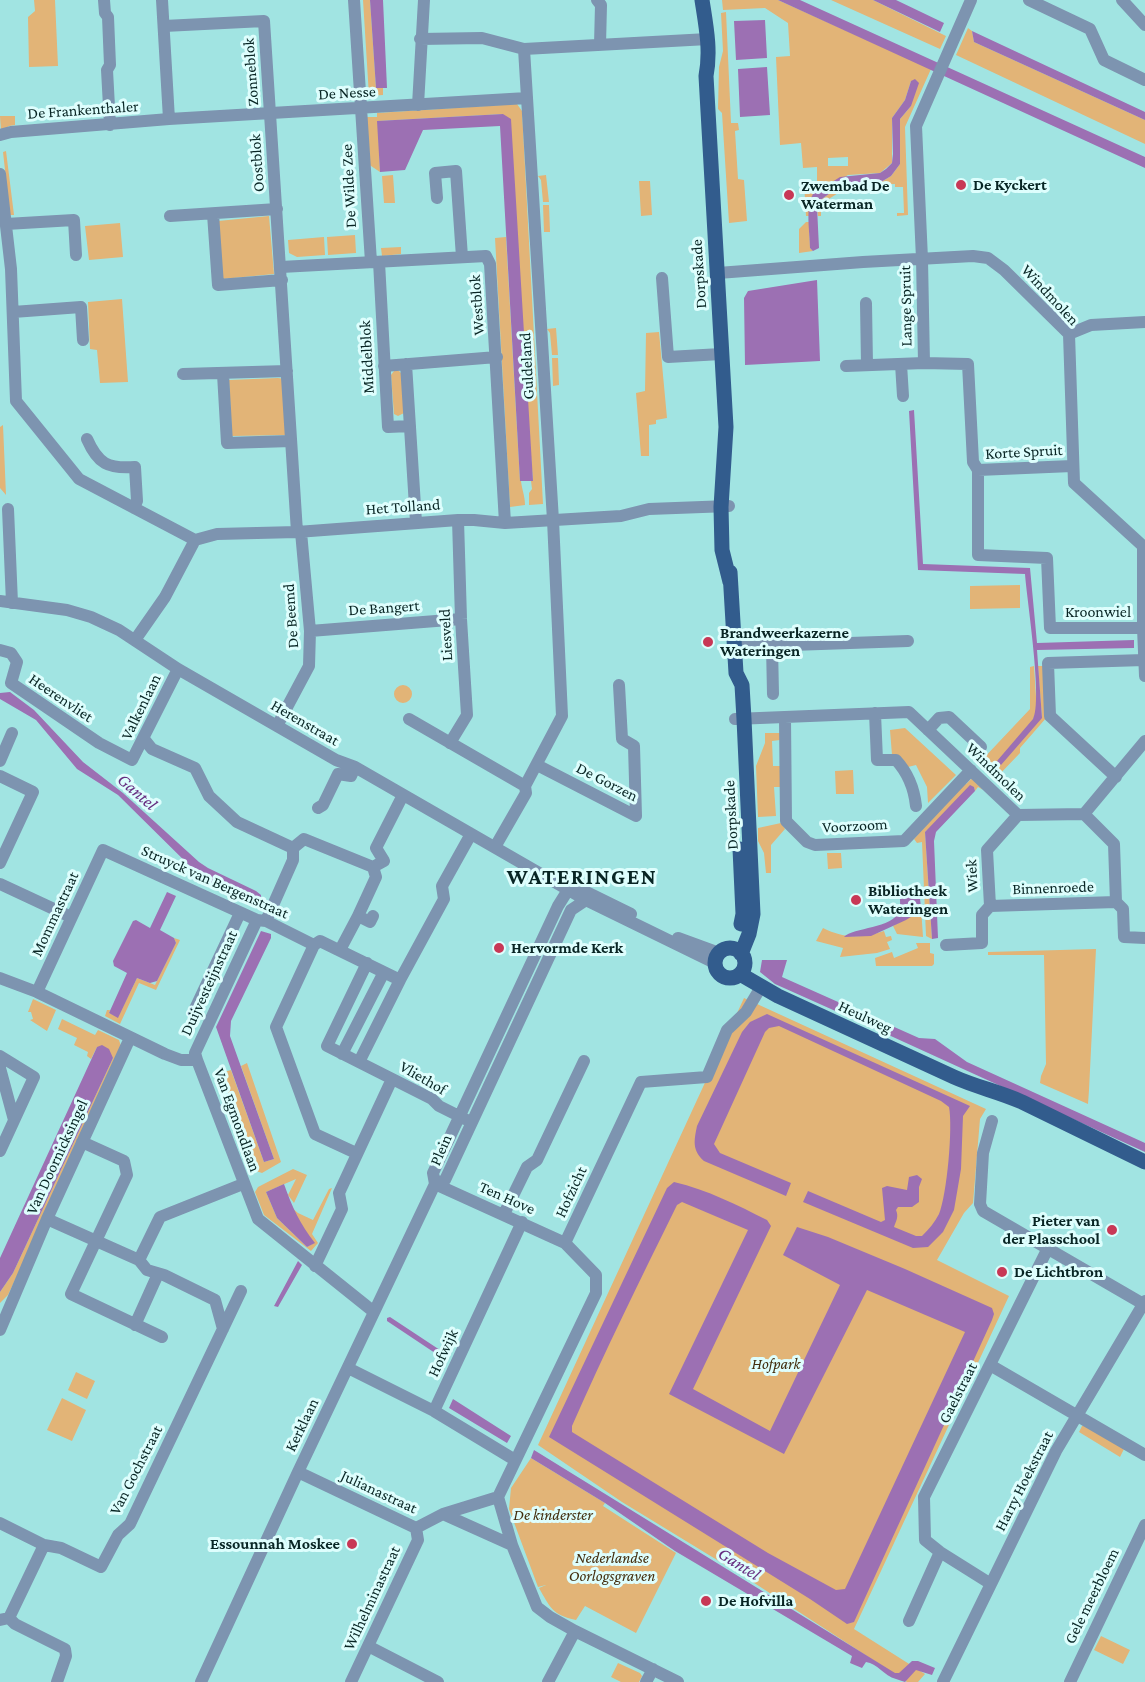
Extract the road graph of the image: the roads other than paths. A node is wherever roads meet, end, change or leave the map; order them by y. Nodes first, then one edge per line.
1 (104, 0) edge
2 (162, 0) edge
3 (354, 0) edge
4 (424, 0) edge
5 (597, 0) edge
6 (694, 0) edge
7 (702, 0) edge
8 (971, 0) edge
9 (1029, 0) edge
10 (1122, 0) edge
11 (1145, 25) edge
12 (164, 26) junction
13 (420, 39) junction
14 (703, 39) junction
15 (600, 45) junction
16 (524, 49) junction
17 (1145, 80) edge
18 (528, 98) junction
19 (418, 105) junction
20 (361, 109) junction
21 (271, 114) junction
22 (169, 119) junction
23 (110, 125) junction
24 (0, 135) edge
25 (0, 174) edge
26 (436, 198) dead end
27 (277, 209) junction
28 (213, 214) junction
29 (170, 216) dead end
30 (6, 224) junction
31 (76, 255) dead end
32 (462, 257) junction
33 (922, 259) junction
34 (375, 262) junction
35 (5, 269) edge
36 (718, 273) junction
37 (281, 274) junction
38 (662, 278) dead end
39 (866, 303) dead end
40 (13, 312) junction
41 (1145, 322) edge
42 (1145, 329) edge
43 (1069, 334) junction
44 (83, 340) dead end
45 (721, 354) junction
46 (497, 357) junction
47 (924, 363) junction
48 (406, 364) junction
49 (902, 364) junction
50 (867, 365) junction
51 (384, 366) junction
52 (846, 366) dead end
53 (287, 371) junction
54 (183, 374) dead end
55 (223, 374) junction
56 (903, 396) dead end
57 (410, 426) junction
58 (87, 440) dead end
59 (291, 441) junction
60 (1072, 466) junction
61 (978, 471) junction
62 (724, 506) junction
63 (8, 508) dead end
64 (134, 508) junction
65 (458, 520) junction
66 (553, 520) junction
67 (416, 522) junction
68 (505, 523) junction
69 (299, 532) junction
70 (195, 540) junction
71 (978, 555) joint
72 (1144, 568) edge
73 (6, 602) edge
74 (461, 619) junction
75 (1143, 628) junction
76 (310, 631) junction
77 (135, 640) junction
78 (908, 641) dead end
79 (772, 646) junction
80 (734, 647) junction
81 (0, 650) edge
82 (1144, 660) edge
83 (178, 669) junction
84 (1145, 676) edge
85 (619, 685) dead end
86 (773, 694) dead end
87 (875, 713) junction
88 (784, 718) junction
89 (409, 719) dead end
90 (739, 719) junction
91 (277, 726) junction
92 (928, 730) junction
93 (12, 733) dead end
94 (144, 739) junction
95 (1145, 741) edge
96 (450, 744) junction
97 (981, 747) dead end
98 (132, 760) joint
99 (0, 761) edge
100 (537, 765) junction
101 (355, 768) junction
102 (971, 770) junction
103 (0, 776) edge
104 (1116, 777) junction
105 (525, 786) junction
106 (403, 795) junction
107 (916, 806) dead end
108 (318, 808) dead end
109 (1084, 813) junction
110 (1018, 815) junction
111 (471, 834) junction
112 (495, 847) junction
113 (293, 848) junction
114 (103, 850) joint
115 (0, 863) edge
116 (373, 867) junction
117 (0, 884) edge
118 (568, 890) junction
119 (586, 900) junction
120 (1116, 902) junction
121 (990, 906) junction
122 (240, 913) junction
123 (358, 916) junction
124 (373, 916) dead end
125 (71, 917) junction
126 (553, 917) junction
127 (261, 920) junction
128 (565, 922) junction
129 (1145, 938) edge
130 (314, 945) junction
131 (946, 945) dead end
132 (340, 950) junction
133 (727, 955) junction
134 (367, 963) junction
135 (384, 972) junction
136 (740, 974) junction
137 (0, 978) edge
138 (400, 980) junction
139 (760, 987) junction
140 (38, 992) junction
141 (192, 1013) dead end
142 (130, 1038) junction
143 (342, 1053) junction
144 (0, 1056) edge
145 (197, 1060) junction
146 (584, 1061) dead end
147 (359, 1062) junction
148 (0, 1068) edge
149 (392, 1079) junction
150 (977, 1088) junction
151 (465, 1119) junction
152 (14, 1120) junction
153 (992, 1121) dead end
154 (82, 1142) junction
155 (0, 1151) edge
156 (356, 1153) junction
157 (1145, 1162) edge
158 (1145, 1171) edge
159 (243, 1184) junction
160 (435, 1184) junction
161 (504, 1214) junction
162 (47, 1219) junction
163 (522, 1222) junction
164 (95, 1240) junction
165 (565, 1243) junction
166 (1048, 1248) junction
167 (139, 1260) junction
168 (315, 1266) junction
169 (158, 1274) junction
170 (15, 1291) junction
171 (241, 1291) dead end
172 (1144, 1304) edge
173 (0, 1308) edge
174 (374, 1312) junction
175 (135, 1324) junction
176 (223, 1329) junction
177 (0, 1330) edge
178 (162, 1337) dead end
179 (990, 1365) junction
180 (348, 1368) junction
181 (434, 1411) junction
182 (1078, 1414) junction
183 (1145, 1455) edge
184 (514, 1460) junction
185 (298, 1472) junction
186 (498, 1497) junction
187 (443, 1514) junction
188 (0, 1523) edge
189 (1145, 1525) edge
190 (416, 1528) junction
191 (44, 1545) junction
192 (512, 1545) junction
193 (940, 1552) junction
194 (991, 1584) junction
195 (4, 1619) edge
196 (909, 1621) dead end
197 (574, 1631) junction
198 (368, 1646) junction
199 (652, 1669) junction
200 (57, 1682) edge
201 (201, 1682) edge
202 (351, 1682) edge
203 (438, 1682) edge
204 (548, 1682) edge
205 (646, 1682) edge
206 (678, 1682) edge
207 (943, 1682) edge
208 (1070, 1682) edge

1 - 23 street
2 - 12 street
3 - 20 street, De Wilde Zee
4 - 13 street
5 - 15 street
6 - 14 main road, Dorpskade
7 - 14 main road, Dorpskade
8 - 33 street, Lange Spruit
9 - 17 street
10 - 11 street
12 - 21 street, Zonneblok
12 - 22 street
13 - 16 street
13 - 19 street
14 - 15 street
14 - 36 main road, Dorpskade
15 - 16 street
16 - 18 street, Guldeland
18 - 19 street, De Nesse
18 - 66 street, Guldeland
19 - 20 street, De Nesse
20 - 21 street, De Nesse
20 - 34 street, De Wilde Zee
21 - 22 street, De Nesse
21 - 27 street, Oostblok
22 - 23 street, De Frankenthaler
23 - 24 street, De Frankenthaler
25 - 30 street
26 - 32 street
27 - 28 street, Oostblok
27 - 37 street, Oostblok
28 - 29 street, Oostblok
28 - 37 street
30 - 31 street
30 - 35 street
32 - 34 street, Westblok
32 - 46 street, Westblok
33 - 36 street, Windmolen
33 - 43 street, Windmolen
33 - 47 street, Lange Spruit
34 - 37 street, Westblok
34 - 51 street, Middelblok
35 - 40 street
36 - 45 main road, Dorpskade
37 - 53 street, Oostblok
38 - 45 street
39 - 50 street
40 - 44 street
40 - 64 street
41 - 43 street
42 - 43 street
43 - 60 street, Windmolen
45 - 62 main road, Dorpskade
46 - 48 street
46 - 68 street, Westblok
47 - 49 street
47 - 61 street, Lange Spruit
48 - 51 street
48 - 57 street
49 - 50 street
49 - 56 street
50 - 52 street
51 - 57 street, Middelblok
53 - 55 street
53 - 59 street, Oostblok
54 - 55 street
55 - 59 street
57 - 67 street
58 - 64 street
59 - 69 street, Oostblok
60 - 61 street, Korte Spruit
60 - 72 street, Windmolen
61 - 71 street, Lange Spruit
62 - 66 street, Het Tolland
62 - 80 main road, Dorpskade
63 - 73 street
64 - 70 street
65 - 67 street, Het Tolland
65 - 68 street, Het Tolland
65 - 74 street, Liesveld
66 - 68 street, Het Tolland
66 - 100 street, Guldeland
67 - 69 street, Het Tolland
69 - 70 street, Het Tolland
69 - 76 street, De Beemd
70 - 77 street
71 - 75 street, Kroonwiel
72 - 75 street, Windmolen
73 - 77 street, Herenstraat
74 - 76 street, De Bangert
74 - 96 street, Liesveld
75 - 82 street, Windmolen
76 - 91 street, De Beemd
77 - 83 street, Herenstraat
78 - 79 street
79 - 80 street
79 - 86 street
80 - 90 main road, Dorpskade
81 - 98 street, Heerenvliet
82 - 84 street, Windmolen
82 - 104 street
83 - 91 street, Herenstraat
83 - 94 street, Valkenlaan
85 - 100 street, De Gorzen
87 - 88 street, Windmolen
87 - 92 street, Windmolen
87 - 107 street
88 - 90 street, Windmolen
88 - 102 street, Voorzoom
89 - 96 street
90 - 133 main road, Dorpskade
91 - 101 street, Herenstraat
92 - 97 street
92 - 102 street, Windmolen
93 - 99 street
94 - 98 street, Valkenlaan
94 - 113 street
95 - 104 street
96 - 105 street
100 - 105 street, Guldeland
101 - 106 street, Herenstraat
101 - 108 street
102 - 110 street, Windmolen
103 - 115 street
104 - 109 street
105 - 112 street, Guldeland
106 - 111 street, Herenstraat
106 - 116 street
109 - 110 street, Windmolen
109 - 120 street
110 - 121 street, Wiek
111 - 112 street, Herenstraat
111 - 138 street
112 - 118 street, Herenstraat
113 - 116 street
113 - 127 street, Duijvesteijnstraat
114 - 122 street, Struyck van Bergenstraat
114 - 125 street, Mommastraat
116 - 123 street
117 - 125 street
118 - 119 street, Herenstraat
118 - 126 street, Plein
118 - 133 street
119 - 128 street, Plein
119 - 133 street
120 - 121 street, Binnenroede
120 - 129 street
121 - 131 street, Wiek
122 - 127 street, Struyck van Bergenstraat
122 - 141 street, Duijvesteijnstraat
123 - 124 street
123 - 132 street
125 - 140 street, Mommastraat
126 - 128 street
126 - 151 street, Plein
127 - 130 street, Struyck van Bergenstraat
127 - 145 street, Duijvesteijnstraat
128 - 151 street, Plein
130 - 132 street
130 - 156 street
132 - 134 street
133 - 136 main road, Dorpskade
133 - 136 main road, Heulweg
134 - 135 street
134 - 143 street
135 - 138 street
135 - 143 street
136 - 139 main road, Heulweg
137 - 140 street, Van Egmondlaan
138 - 147 street
139 - 150 main road, Heulweg
139 - 165 street, Hofzicht
140 - 142 street, Van Egmondlaan
142 - 145 street, Van Egmondlaan
142 - 154 street, Van Doornicksingel
143 - 147 street, Vliethof
144 - 152 street
145 - 159 street, Van Egmondlaan
146 - 161 street
147 - 149 street, Vliethof
148 - 152 street
149 - 151 street, Vliethof
149 - 156 street
150 - 157 main road, Heulweg
150 - 158 main road, Heulweg
151 - 160 street, Plein
152 - 155 street
153 - 166 street
154 - 162 street, Van Doornicksingel
154 - 164 street
156 - 168 street
159 - 167 street
159 - 168 street, Van Egmondlaan
160 - 161 street, Ten Hove
160 - 174 street, Kerklaan
161 - 163 street, Ten Hove
162 - 164 street
162 - 170 street, Van Doornicksingel
163 - 165 street, Ten Hove
163 - 181 street, Hofwijk
164 - 167 street
164 - 175 street
165 - 184 street, Hofzicht
166 - 172 street
166 - 179 street, Gaelstraat
167 - 169 street
168 - 174 street, Van Egmondlaan
169 - 175 street
169 - 176 street
170 - 173 street, Van Doornicksingel
170 - 177 street, Van Doornicksingel
171 - 176 street, Van Gochstraat
172 - 182 street, Harry Hoekstraat
174 - 180 street, Kerklaan
175 - 178 street
176 - 191 street, Van Gochstraat
179 - 182 street
179 - 193 street, Gaelstraat
180 - 181 street
180 - 185 street, Kerklaan
181 - 184 street
182 - 183 street
182 - 194 street, Harry Hoekstraat
184 - 186 street, Hofzicht
185 - 190 street, Julianastraat
185 - 201 street, Kerklaan
186 - 187 street, Julianastraat
186 - 192 street
187 - 190 street, Julianastraat
187 - 192 street
188 - 191 street
189 - 208 street, Gele meerbloem
190 - 198 street, Wilhelminastraat
191 - 195 street
192 - 197 street
193 - 194 street, Gaelstraat
193 - 196 street
194 - 207 street, Harry Hoekstraat
195 - 200 street
197 - 199 street
197 - 204 street
198 - 202 street, Wilhelminastraat
198 - 203 street
199 - 205 street
199 - 206 street

